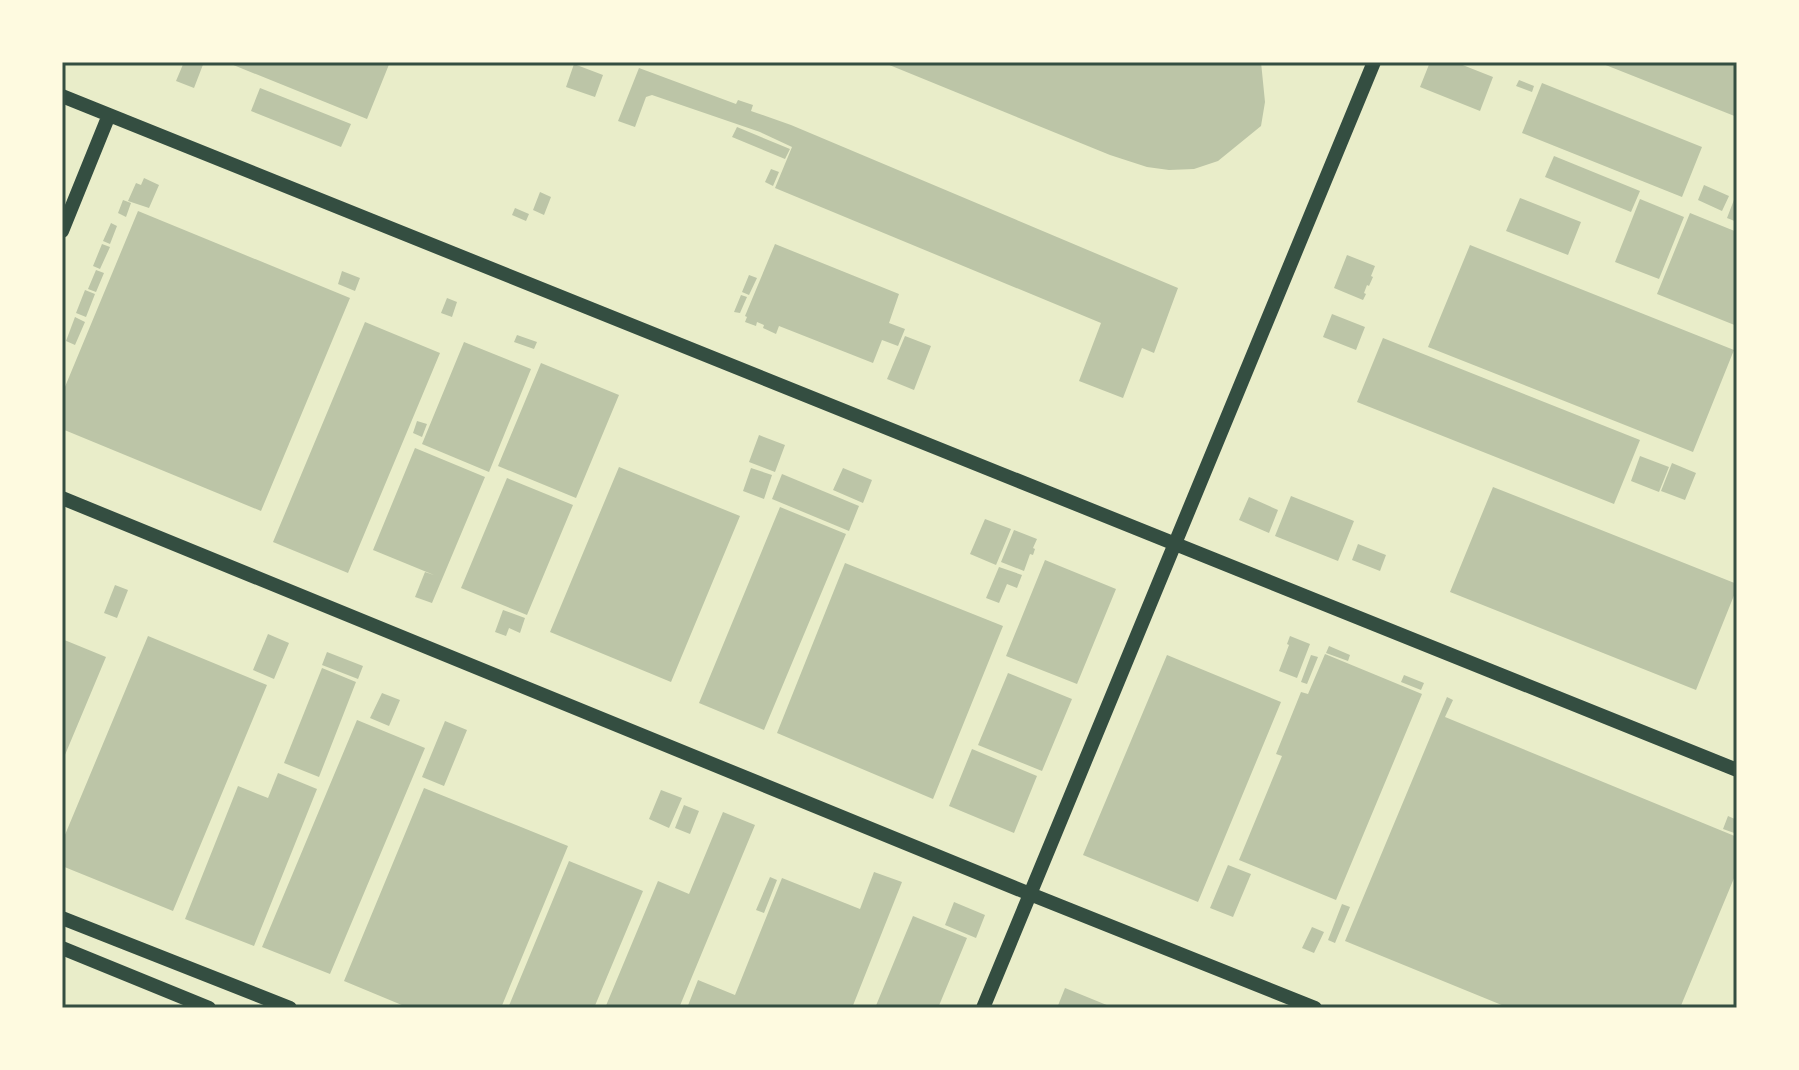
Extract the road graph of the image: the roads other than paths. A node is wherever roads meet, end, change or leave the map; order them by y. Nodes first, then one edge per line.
1 (1374, 62) edge
2 (62, 96) edge
3 (109, 115) junction
4 (62, 231) edge
5 (62, 498) edge
6 (1174, 542) junction
7 (1737, 770) edge
8 (1030, 894) junction
9 (62, 918) edge
10 (62, 948) edge
11 (209, 1008) edge
12 (290, 1008) edge
13 (983, 1008) edge
14 (1315, 1008) edge

1 - 6 street
2 - 3 street
3 - 4 street
3 - 6 street
5 - 8 street
6 - 7 street
6 - 8 street
8 - 13 street
8 - 14 street
9 - 12 street
10 - 11 street

